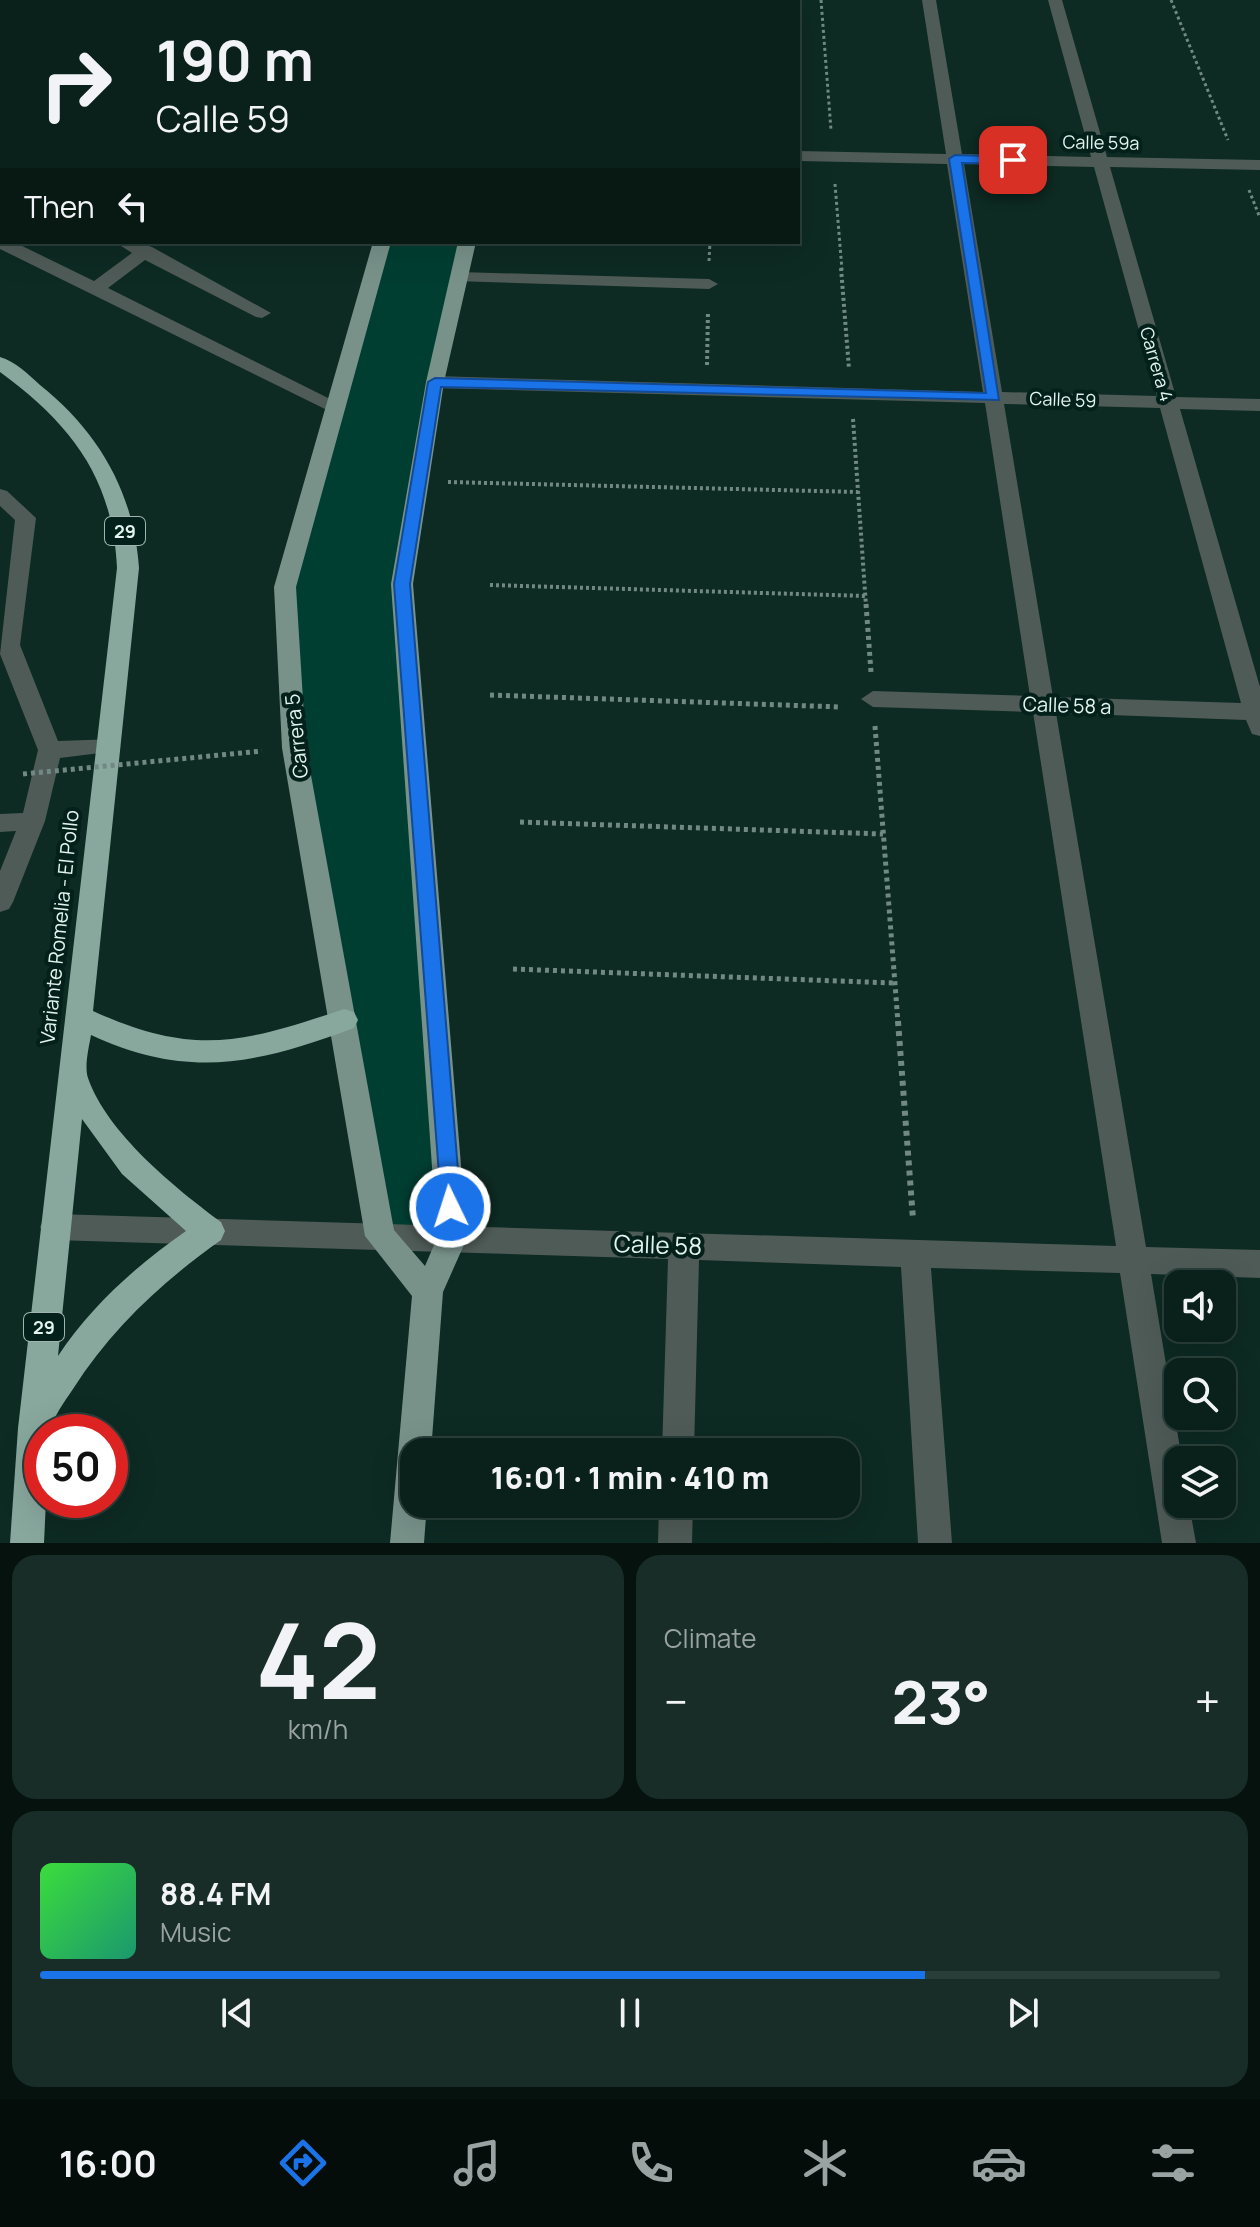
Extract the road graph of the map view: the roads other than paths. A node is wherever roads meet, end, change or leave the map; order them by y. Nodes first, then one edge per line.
1 (929, 0) edge
2 (1055, 0) edge
3 (800, 156) edge
4 (955, 159) junction
5 (1100, 162) junction
6 (1260, 165) edge
7 (4, 244) edge
8 (129, 244) edge
9 (381, 244) edge
10 (467, 244) edge
11 (146, 251) junction
12 (459, 277) junction
13 (709, 284) road end
14 (95, 289) junction
15 (262, 313) dead end
16 (0, 363) edge
17 (435, 382) junction
18 (994, 397) junction
19 (1168, 402) junction
20 (1260, 405) edge
21 (336, 407) junction
22 (0, 495) edge
23 (5, 645) edge
24 (873, 704) road end
25 (1043, 705) junction
26 (1258, 717) edge
27 (108, 745) junction
28 (50, 750) junction
29 (33, 821) junction
30 (0, 823) edge
31 (0, 902) edge
32 (81, 1018) junction
33 (344, 1020) junction
34 (74, 1079) junction
35 (55, 1227) junction
36 (210, 1231) junction
37 (380, 1236) junction
38 (452, 1238) junction
39 (684, 1245) junction
40 (915, 1252) junction
41 (1133, 1259) junction
42 (1260, 1264) edge
43 (428, 1292) junction
44 (35, 1414) edge
45 (41, 1414) edge
46 (416, 1438) edge
47 (678, 1438) edge
48 (29, 1518) edge
49 (409, 1518) edge
50 (676, 1518) edge
51 (27, 1543) edge
52 (407, 1543) edge
53 (675, 1543) edge
54 (935, 1543) edge
55 (1179, 1543) edge

1 - 4 street
2 - 5 street, Carrera 4
3 - 4 street, Calle 59a
4 - 5 street, Calle 59a
4 - 18 street
5 - 6 street, Calle 59a
5 - 19 street, Carrera 4
7 - 14 street
8 - 11 street
9 - 21 main road, Carrera 5
10 - 12 main road
11 - 14 street
11 - 15 street
12 - 13 street
12 - 17 main road
14 - 21 street
16 - 27 highway, Variante Romelia - El Pollo / 29
17 - 18 street, Calle 59
17 - 38 main road
18 - 19 street, Calle 59
18 - 25 street
19 - 20 street, Calle 59
19 - 26 street, Carrera 4
21 - 33 main road, Carrera 5
22 - 23 street
23 - 28 street
24 - 25 street, Calle 58 a
25 - 26 street, Calle 58 a
25 - 41 street
27 - 28 street
27 - 32 highway, Variante Romelia - El Pollo / 29
28 - 29 street
29 - 30 street
29 - 31 street
32 - 33 highway
32 - 34 highway, Variante Romelia - El Pollo / 29
33 - 37 main road, Carrera 5
34 - 35 highway, Variante Romelia - El Pollo / 29
34 - 36 highway
35 - 36 street, Calle 58
35 - 44 highway, Variante Romelia - El Pollo / 29
36 - 37 street, Calle 58
36 - 45 highway
37 - 38 street, Calle 58
37 - 43 main road
38 - 39 street, Calle 58
38 - 43 main road
39 - 40 street, Calle 58
39 - 47 street
40 - 41 street, Calle 58
40 - 54 street
41 - 42 street, Calle 58
41 - 55 street
43 - 46 main road
48 - 51 highway, Variante Romelia - El Pollo / 29
49 - 52 main road
50 - 53 street

